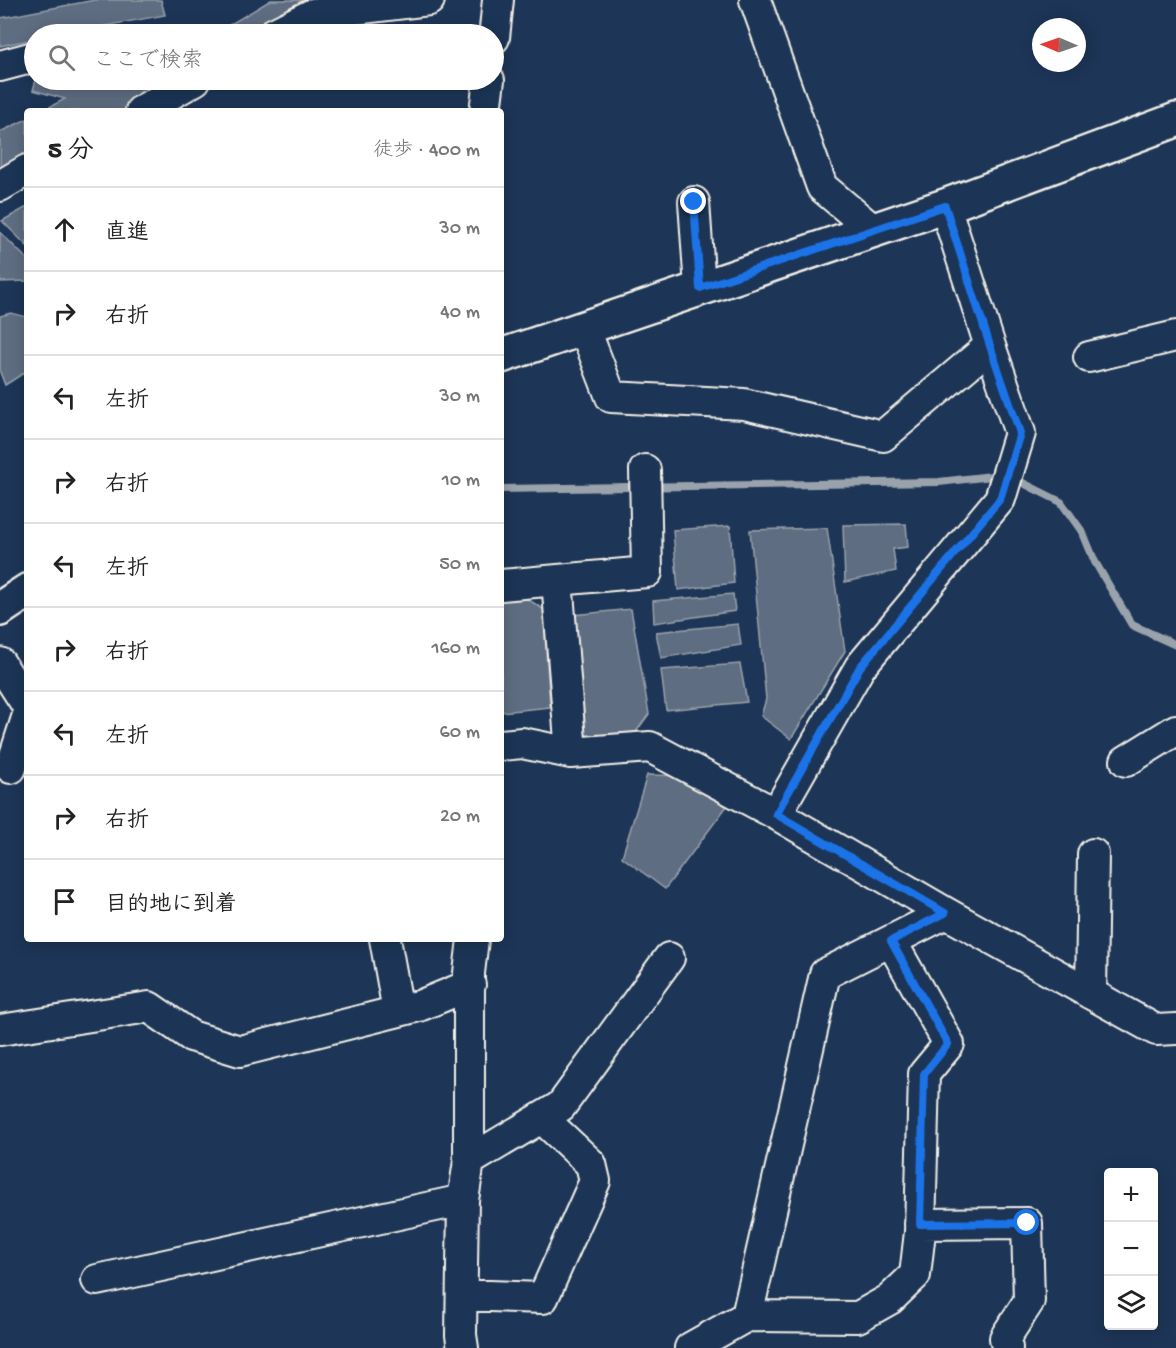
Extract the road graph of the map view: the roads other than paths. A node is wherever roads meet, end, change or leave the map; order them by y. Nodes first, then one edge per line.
1 (429, 0) edge
2 (498, 0) edge
3 (755, 0) edge
4 (293, 24) edge
5 (495, 24) edge
6 (24, 60) edge
7 (0, 66) edge
8 (178, 90) edge
9 (488, 90) edge
10 (146, 108) edge
11 (485, 108) edge
12 (1176, 120) edge
13 (24, 172) edge
14 (0, 186) edge
15 (694, 202) dead end
16 (945, 206) junction
17 (873, 230) junction
18 (700, 288) junction
19 (584, 327) junction
20 (1176, 336) edge
21 (990, 346) junction
22 (504, 355) edge
23 (1089, 357) dead end
24 (645, 470) dead end
25 (556, 580) junction
26 (504, 585) edge
27 (24, 593) edge
28 (0, 609) edge
29 (0, 663) edge
30 (24, 700) edge
31 (24, 727) edge
32 (1176, 730) edge
33 (504, 745) edge
34 (571, 753) junction
35 (1126, 761) dead end
36 (11, 768) dead end
37 (776, 814) junction
38 (1093, 854) dead end
39 (945, 913) junction
40 (891, 941) junction
41 (386, 942) edge
42 (473, 942) edge
43 (669, 958) dead end
44 (470, 985) junction
45 (1091, 994) junction
46 (398, 1011) junction
47 (1176, 1029) edge
48 (0, 1030) edge
49 (542, 1118) junction
50 (469, 1161) junction
51 (463, 1200) junction
52 (920, 1224) junction
53 (97, 1280) dead end
54 (462, 1295) junction
55 (747, 1316) junction
56 (463, 1348) edge
57 (690, 1348) edge
58 (1007, 1348) edge

1 - 4 street
2 - 5 street
3 - 17 street
6 - 7 street
8 - 10 street
9 - 11 street
12 - 16 street
13 - 14 street
15 - 18 street
16 - 17 street
16 - 21 street
17 - 18 street
18 - 19 street
19 - 21 street
19 - 22 street
20 - 23 street
21 - 37 street
24 - 25 street
25 - 26 street
25 - 34 street
27 - 28 street
29 - 30 street
31 - 36 street
32 - 35 street
33 - 34 street
34 - 37 street
37 - 39 street
38 - 45 street
39 - 40 street
39 - 45 street
40 - 52 street
40 - 55 street
41 - 46 street
42 - 44 street
43 - 49 street
44 - 46 street
44 - 50 street
45 - 47 street
46 - 48 street
49 - 50 street
49 - 54 street
50 - 51 street
51 - 53 street
51 - 54 street
52 - 55 street
52 - 58 street
54 - 56 street
55 - 57 street

